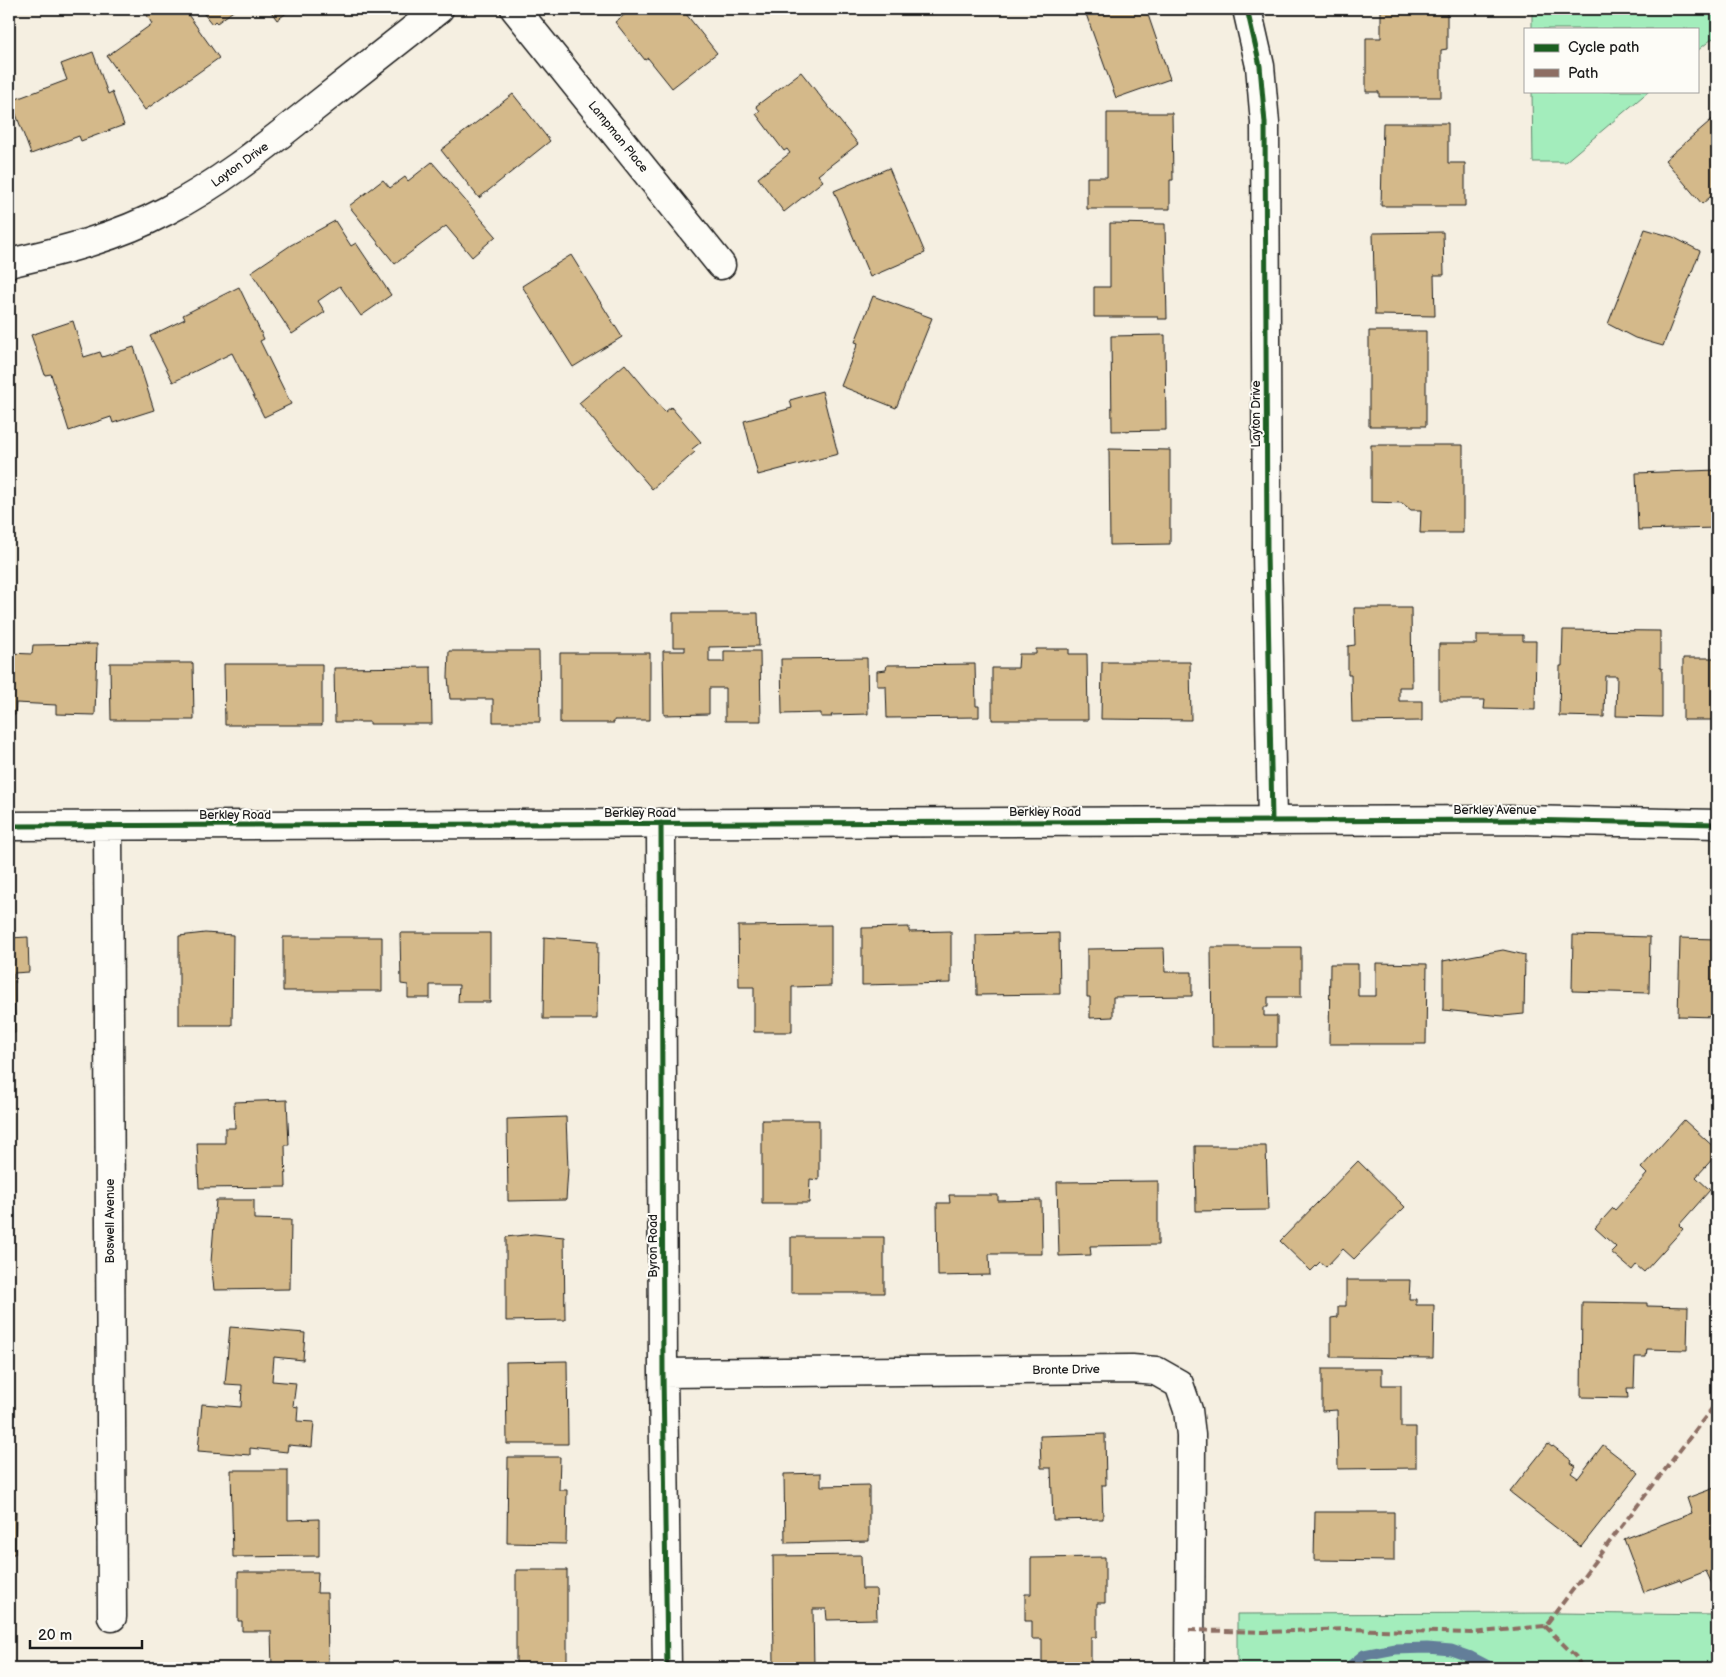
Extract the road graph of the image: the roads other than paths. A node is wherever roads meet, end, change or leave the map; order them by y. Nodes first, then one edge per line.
1 (439, 9) edge
2 (515, 9) edge
3 (1247, 9) edge
4 (9, 264) edge
5 (721, 265) dead end
6 (1272, 821) junction
7 (661, 823) junction
8 (1717, 824) edge
9 (9, 826) edge
10 (108, 826) junction
11 (663, 1373) junction
12 (112, 1617) dead end
13 (667, 1668) edge
14 (1190, 1668) edge

1 - 4 street, Layton Drive
2 - 5 street, Lampman Place
3 - 6 street, Layton Drive
6 - 7 street, Berkley Road
6 - 8 street, Berkley Avenue
7 - 10 street, Berkley Road
7 - 11 street, Byron Road
9 - 10 street, Berkley Road
10 - 12 street, Boswell Avenue
11 - 13 street, Byron Road
11 - 14 street, Bronte Drive

